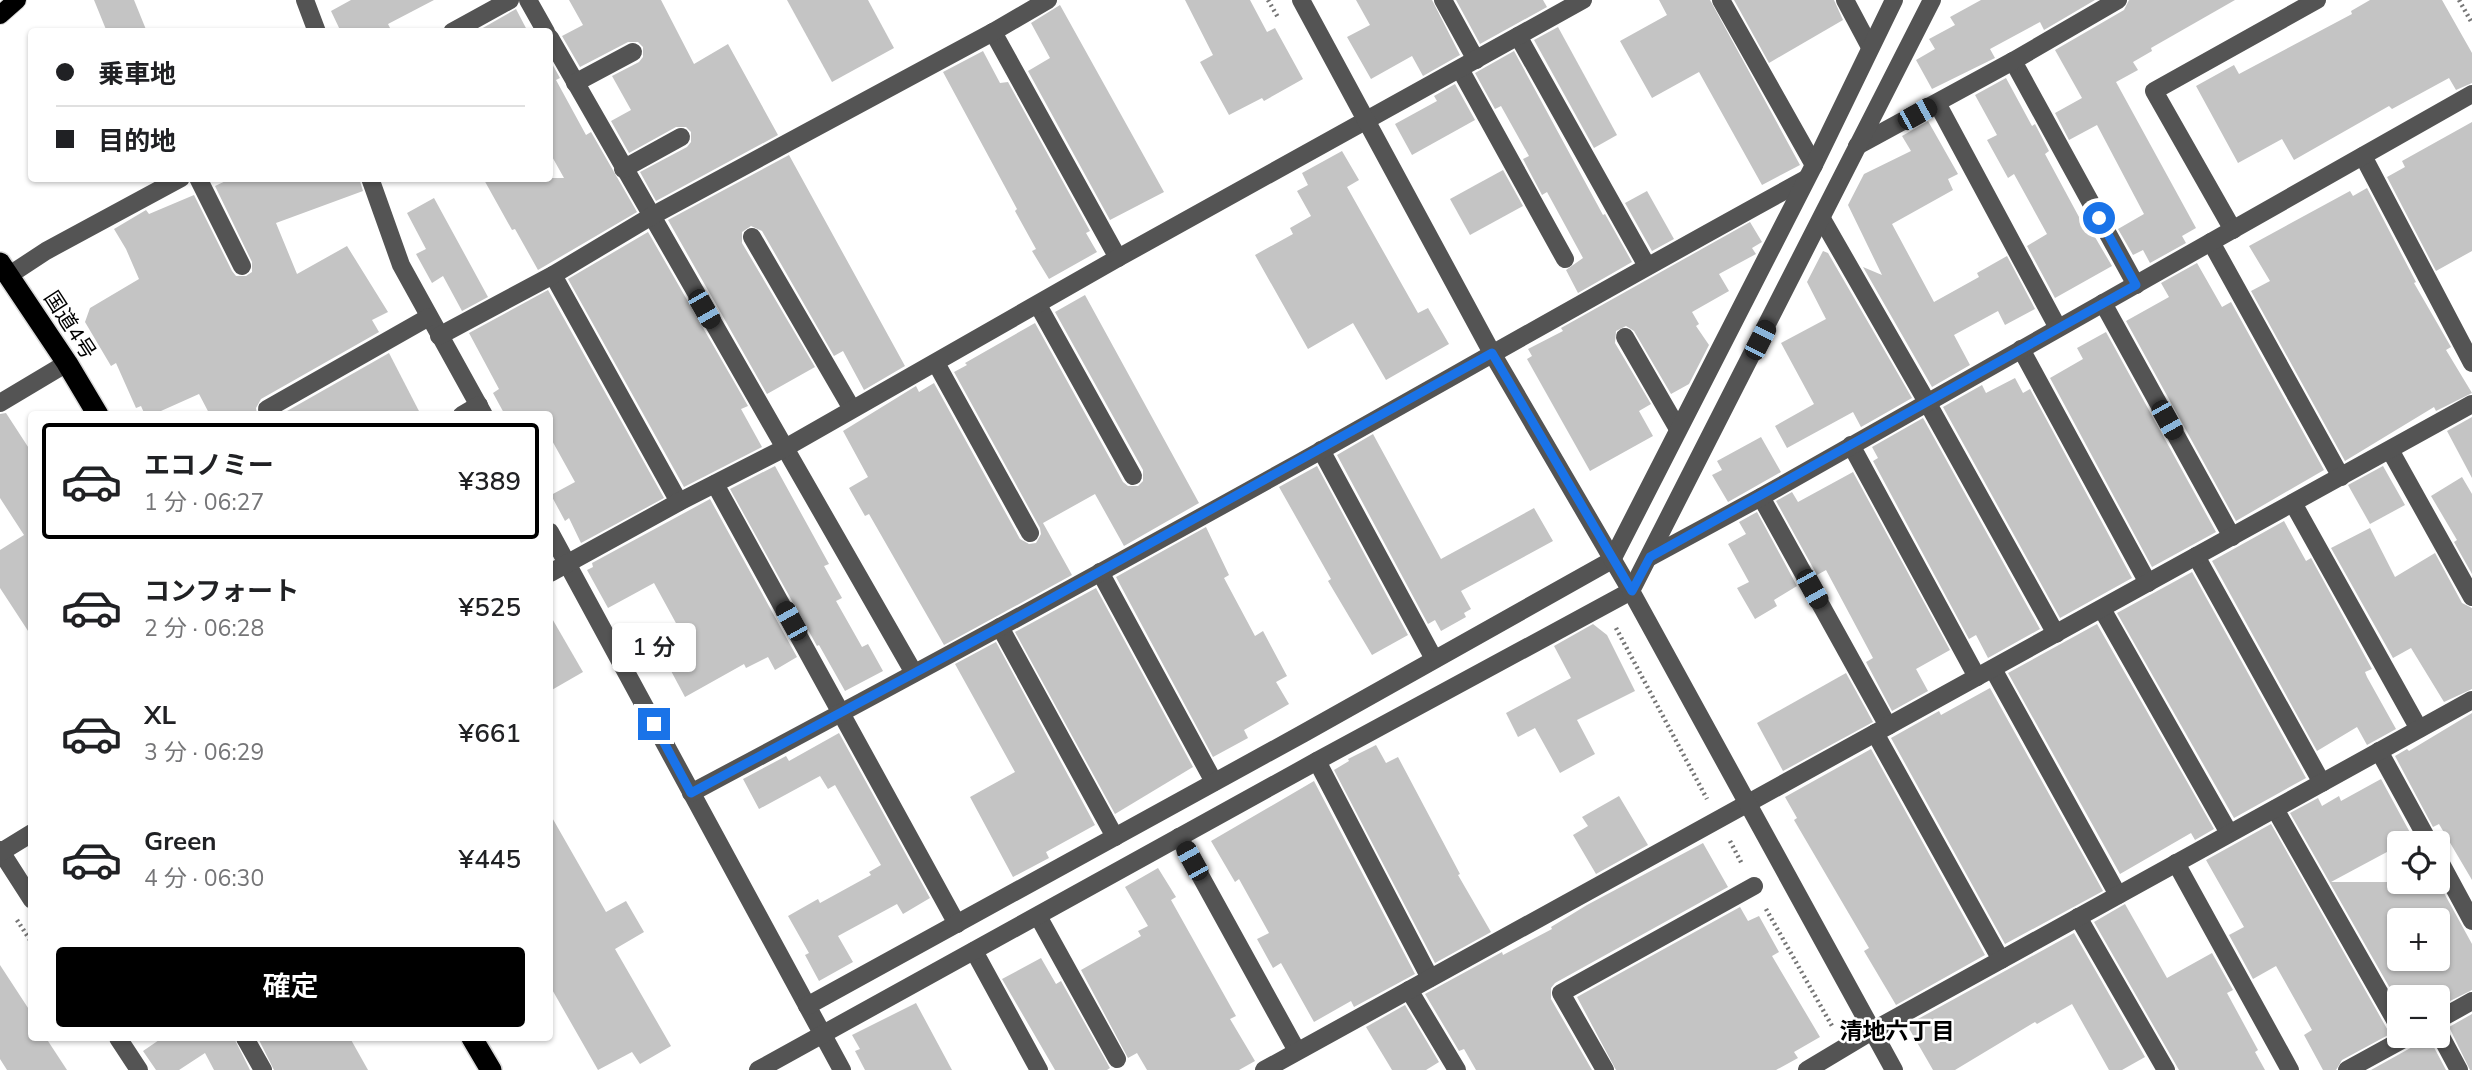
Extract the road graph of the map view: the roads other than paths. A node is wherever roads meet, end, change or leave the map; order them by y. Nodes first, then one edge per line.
1 (17, 0) edge
2 (305, 0) edge
3 (510, 0) edge
4 (528, 0) edge
5 (1048, 0) edge
6 (1301, 0) edge
7 (1443, 0) edge
8 (1583, 0) edge
9 (1721, 0) edge
10 (1844, 0) edge
11 (1894, 0) edge
12 (1932, 0) edge
13 (2118, 0) edge
14 (2317, 0) edge
15 (0, 15) edge
16 (316, 28) edge
17 (459, 28) edge
18 (544, 28) edge
19 (993, 32) junction
20 (1518, 36) junction
21 (553, 43) edge
22 (1870, 47) junction
23 (633, 52) dead end
24 (2013, 61) junction
25 (1468, 64) junction
26 (575, 83) junction
27 (2472, 94) edge
28 (1937, 103) junction
29 (1367, 121) junction
30 (681, 137) dead end
31 (1857, 146) junction
32 (2363, 156) junction
33 (623, 169) junction
34 (1810, 172) junction
35 (174, 182) edge
36 (200, 182) edge
37 (371, 182) edge
38 (650, 217) junction
39 (1822, 219) junction
40 (2233, 230) junction
41 (752, 237) dead end
42 (2211, 242) junction
43 (1118, 258) junction
44 (1564, 259) dead end
45 (242, 266) dead end
46 (1647, 266) junction
47 (4, 270) edge
48 (553, 275) junction
49 (2136, 285) junction
50 (2102, 303) junction
51 (1038, 305) junction
52 (429, 317) junction
53 (2058, 328) junction
54 (439, 336) junction
55 (1625, 337) dead end
56 (2021, 349) junction
57 (1492, 353) junction
58 (67, 363) junction
59 (936, 363) junction
60 (2472, 363) edge
61 (1927, 402) junction
62 (0, 403) edge
63 (2472, 404) edge
64 (267, 409) dead end
65 (482, 410) edge
66 (852, 410) junction
67 (96, 411) edge
68 (1678, 429) junction
69 (1851, 446) junction
70 (785, 447) junction
71 (1321, 450) junction
72 (2390, 450) junction
73 (1133, 476) dead end
74 (2341, 477) junction
75 (715, 484) junction
76 (1761, 496) junction
77 (679, 502) junction
78 (2293, 503) junction
79 (1030, 533) dead end
80 (553, 537) edge
81 (2232, 537) junction
82 (2196, 556) junction
83 (1650, 557) junction
84 (1612, 560) junction
85 (567, 563) junction
86 (553, 571) edge
87 (1100, 572) junction
88 (2148, 583) junction
89 (1632, 591) junction
90 (2472, 597) edge
91 (2102, 609) junction
92 (1000, 627) junction
93 (2056, 634) junction
94 (1434, 659) junction
95 (1993, 668) junction
96 (914, 673) junction
97 (1977, 677) junction
98 (2472, 700) edge
99 (842, 713) junction
100 (2418, 729) junction
101 (1882, 730) junction
102 (2379, 751) junction
103 (1317, 761) junction
104 (1214, 782) junction
105 (2322, 783) junction
106 (691, 793) junction
107 (1749, 803) junction
108 (2275, 809) junction
109 (2423, 831) edge
110 (28, 834) edge
111 (2229, 834) junction
112 (1115, 837) junction
113 (1179, 837) junction
114 (1, 851) edge
115 (2176, 863) junction
116 (2450, 880) edge
117 (1754, 886) dead end
118 (28, 894) edge
119 (2118, 895) junction
120 (1038, 916) junction
121 (2078, 917) junction
122 (2472, 921) edge
123 (957, 924) junction
124 (974, 951) junction
125 (2001, 960) junction
126 (1430, 978) junction
127 (1409, 989) junction
128 (2472, 1001) edge
129 (2387, 1003) edge
130 (807, 1006) junction
131 (2450, 1013) edge
132 (1872, 1031) junction
133 (823, 1035) junction
134 (125, 1041) edge
135 (247, 1041) edge
136 (474, 1041) edge
137 (2387, 1045) edge
138 (2447, 1048) edge
139 (1297, 1051) junction
140 (1116, 1059) dead end
141 (139, 1070) edge
142 (263, 1070) edge
143 (491, 1070) edge
144 (758, 1070) edge
145 (842, 1070) edge
146 (1039, 1070) edge
147 (1264, 1070) edge
148 (1457, 1070) edge
149 (1605, 1070) edge
150 (1807, 1070) edge
151 (1894, 1070) edge
152 (2166, 1070) edge
153 (2290, 1070) edge
154 (2347, 1070) edge
155 (2459, 1070) edge

1 - 15 main road
2 - 16 street
3 - 17 street
4 - 18 street
5 - 19 street
6 - 29 street
7 - 25 street
8 - 20 street
9 - 34 street
10 - 22 street
11 - 22 street
12 - 31 street
13 - 24 street
14 - 40 street
19 - 38 street
19 - 43 street
20 - 25 street
20 - 46 street
21 - 26 street
22 - 34 street
23 - 26 street
24 - 28 street
24 - 49 street
25 - 29 street
25 - 44 street
26 - 33 street
27 - 32 street
28 - 31 street
28 - 53 street
29 - 43 street
29 - 57 street
30 - 33 street
31 - 39 street
32 - 40 street
32 - 60 street
33 - 38 street
34 - 46 street
34 - 68 street
35 - 47 street
36 - 45 street
37 - 52 street
38 - 48 street
38 - 70 street
39 - 61 street
39 - 83 street
40 - 42 street
41 - 66 street
42 - 49 street
42 - 74 street
43 - 51 street
46 - 57 street
47 - 58 highway, 国道4号
48 - 54 street
48 - 77 street
49 - 50 street
50 - 53 street
50 - 81 street
51 - 59 street
51 - 73 street
52 - 54 street
52 - 64 street
53 - 56 street
54 - 65 street
55 - 68 street
56 - 61 street
56 - 88 street
57 - 71 street
57 - 84 street
58 - 62 street
58 - 67 highway, 国道4号
59 - 66 street
59 - 79 street
61 - 69 street
61 - 93 street
63 - 72 street
66 - 70 street
68 - 84 street
69 - 76 street
69 - 97 street
70 - 75 street
70 - 96 street
71 - 87 street
71 - 94 street
72 - 74 street
72 - 90 street
74 - 78 street
75 - 77 street
75 - 99 street
76 - 83 street
76 - 101 street
77 - 85 street
78 - 81 street
78 - 100 street
80 - 85 street
81 - 82 street
82 - 88 street
82 - 105 street
83 - 89 street
84 - 89 street
84 - 94 street
85 - 86 street
85 - 106 street
87 - 92 street
87 - 104 street
88 - 91 street
89 - 103 street
89 - 107 street
91 - 93 street
91 - 111 street
92 - 96 street
92 - 112 street
93 - 95 street
94 - 104 street
95 - 97 street
95 - 119 street
96 - 99 street
97 - 101 street
98 - 100 street
99 - 106 street
99 - 123 street
100 - 102 street
101 - 107 street
101 - 125 street
102 - 105 street
102 - 109 street
103 - 113 street
103 - 126 street
104 - 112 street
105 - 108 street
106 - 130 street
107 - 126 street
107 - 132 street
108 - 111 street
108 - 129 street
110 - 114 street
111 - 115 street
112 - 123 street
113 - 120 street
113 - 139 street
114 - 118 street
115 - 119 street
115 - 153 street
116 - 122 street
117 - 149 street
119 - 121 street
120 - 124 street
120 - 140 street
121 - 125 street
121 - 152 street
123 - 130 street
124 - 133 street
124 - 146 street
125 - 132 street
126 - 127 street
127 - 139 street
127 - 148 street
128 - 131 street
130 - 133 street
132 - 150 street
132 - 151 street
133 - 144 street
133 - 145 street
134 - 141 street
135 - 142 street
136 - 143 highway
137 - 154 street
138 - 155 street
139 - 147 street

